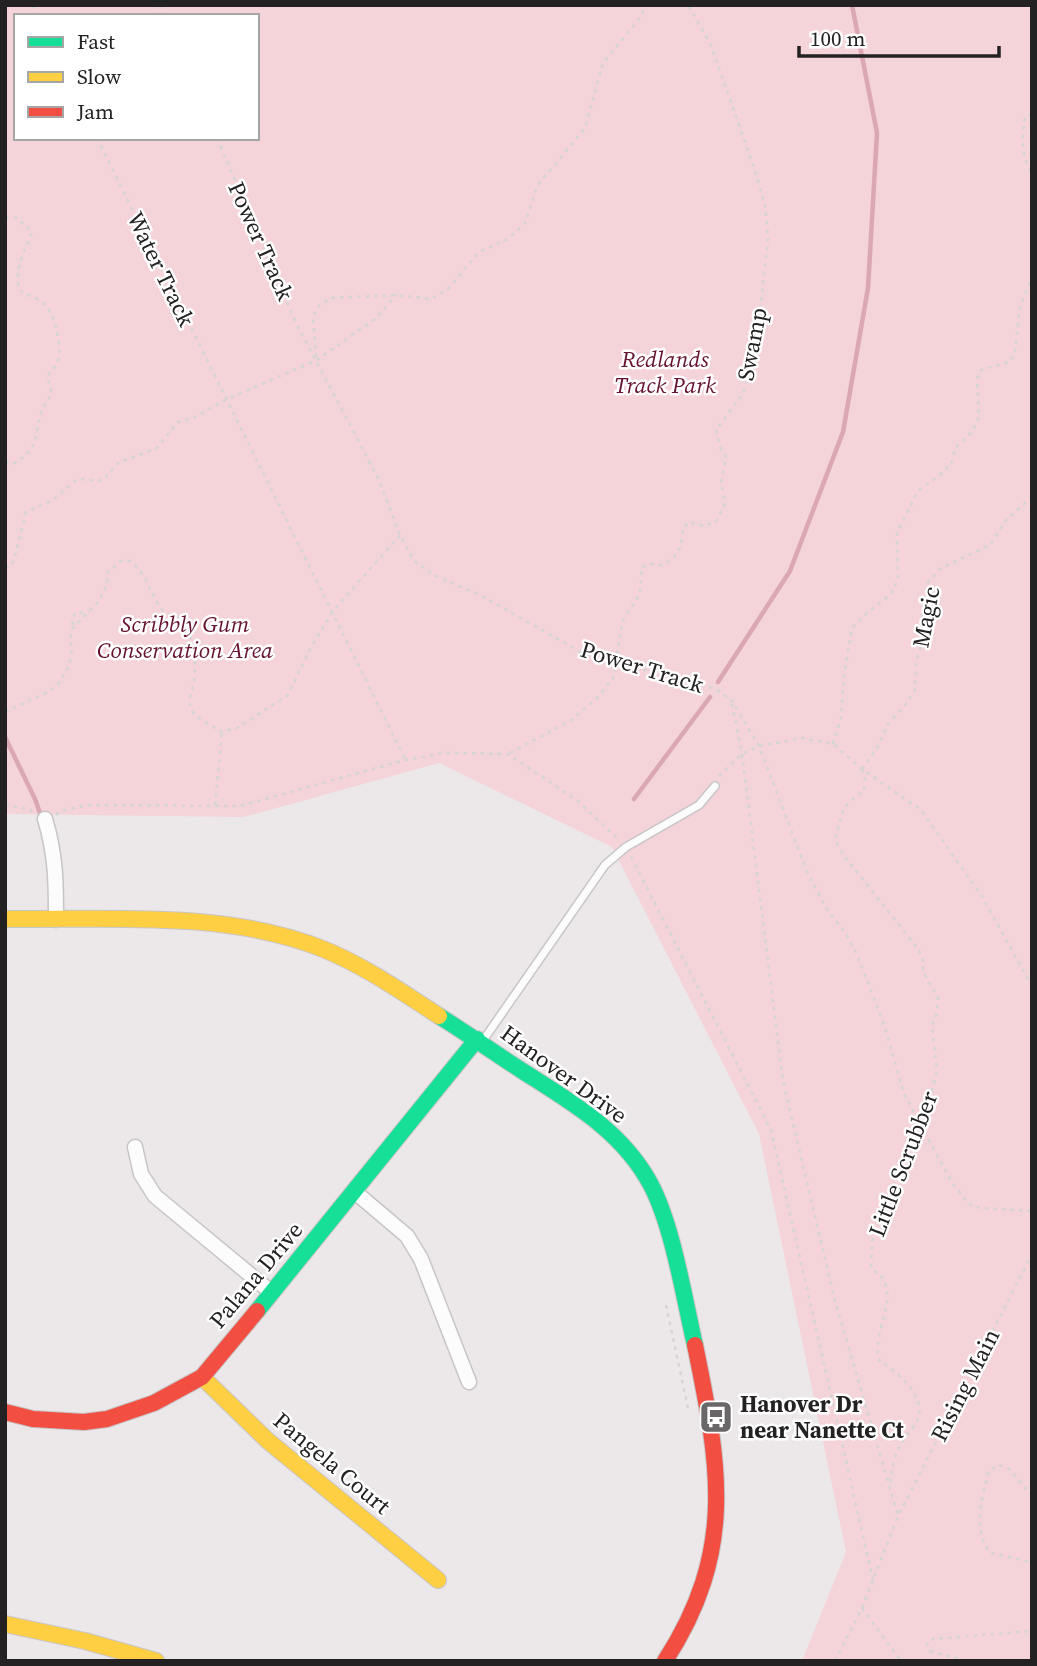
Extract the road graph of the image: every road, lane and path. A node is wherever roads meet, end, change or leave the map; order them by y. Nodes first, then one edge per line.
1 (646, 5) edge
2 (688, 6) edge
3 (1032, 114) edge
4 (98, 140) edge
5 (217, 140) edge
6 (1032, 172) edge
7 (5, 217) edge
8 (1032, 278) edge
9 (396, 295) junction
10 (317, 360) junction
11 (225, 400) junction
12 (5, 462) edge
13 (1032, 498) edge
14 (400, 536) junction
15 (5, 567) edge
16 (333, 611) junction
17 (89, 612) junction
18 (72, 629) junction
19 (617, 661) junction
20 (732, 701) junction
21 (5, 712) edge
22 (222, 732) junction
23 (833, 744) junction
24 (759, 746) junction
25 (508, 754) junction
26 (742, 754) junction
27 (405, 760) junction
28 (862, 769) junction
29 (716, 786) joint
30 (5, 805) edge
31 (215, 806) junction
32 (45, 819) junction
33 (626, 847) junction
34 (5, 919) edge
35 (56, 920) junction
36 (1025, 972) junction
37 (1032, 977) edge
38 (1032, 986) edge
39 (479, 1041) junction
40 (918, 1121) junction
41 (135, 1147) dead end
42 (355, 1192) junction
43 (1032, 1211) edge
44 (1032, 1254) edge
45 (271, 1292) junction
46 (664, 1294) dead end
47 (202, 1377) junction
48 (470, 1382) dead end
49 (5, 1412) edge
50 (689, 1416) dead end
51 (890, 1489) junction
52 (1032, 1496) edge
53 (898, 1516) junction
54 (1032, 1562) edge
55 (438, 1580) dead end
56 (873, 1580) junction
57 (862, 1608) junction
58 (5, 1624) edge
59 (1032, 1631) edge
60 (156, 1661) edge
61 (665, 1661) edge
62 (835, 1661) edge
63 (901, 1661) edge
64 (966, 1661) edge

1 - 9 path
2 - 19 path, Swamp
3 - 6 path
4 - 11 path, Water Track
5 - 10 path, Power Track
7 - 12 path
8 - 23 path
9 - 10 path
9 - 10 path
10 - 11 path
10 - 14 path, Power Track
11 - 15 path
11 - 16 path, Water Track
13 - 28 path, Magic
14 - 16 path
14 - 19 path, Power Track
16 - 22 path
16 - 27 path, Water Track
17 - 18 path
17 - 18 path
17 - 22 path
18 - 21 path
19 - 20 path, Power Track
19 - 25 path
20 - 24 path, Power Track
20 - 26 path
22 - 31 path
23 - 24 path
23 - 28 path
24 - 26 path
24 - 40 path, Power Track
25 - 27 path
25 - 33 path
26 - 29 path
26 - 51 path
27 - 31 path
28 - 36 path
28 - 40 path, Little Scrubber
29 - 33 lane
30 - 32 path
31 - 32 path
32 - 35 street
33 - 39 lane
33 - 56 path
34 - 35 street, Hanover Drive
35 - 39 street, Hanover Drive
36 - 37 path
36 - 38 path
39 - 42 street, Palana Drive
39 - 61 street, Hanover Drive
40 - 43 path, Power Track
40 - 51 path, Little Scrubber
41 - 45 street
42 - 45 street, Palana Drive
42 - 48 street
44 - 53 path, Rising Main
45 - 47 street, Palana Drive
46 - 50 path
47 - 49 street, Palana Drive
47 - 55 street, Pangela Court
51 - 53 path
52 - 54 path
53 - 56 path, Rising Main
56 - 57 path, Rising Main
57 - 62 path, Rising Main
57 - 63 path
58 - 60 street
59 - 64 path

